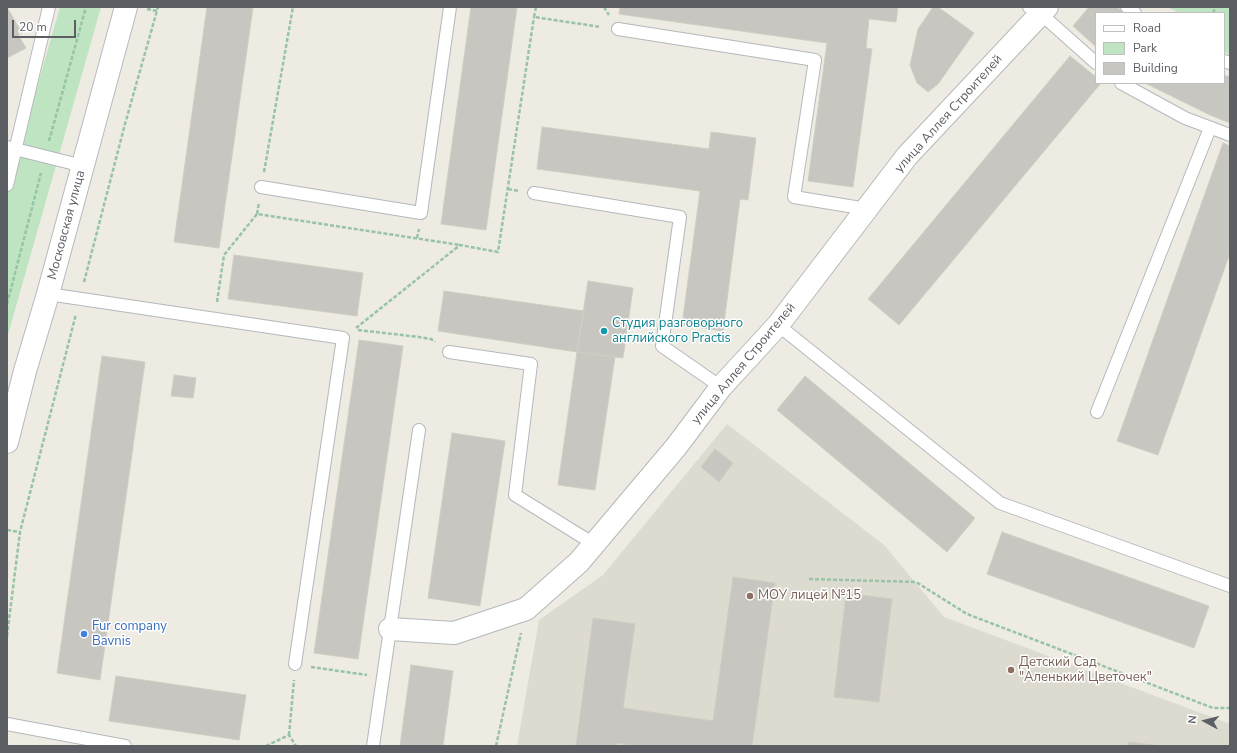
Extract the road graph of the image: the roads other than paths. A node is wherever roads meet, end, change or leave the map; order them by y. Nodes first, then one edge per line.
1 (49, 7) edge
2 (126, 7) edge
3 (450, 7) edge
4 (1039, 9) edge
5 (618, 29) road end
6 (1095, 63) edge
7 (1123, 84) edge
8 (1210, 128) junction
9 (1230, 135) edge
10 (12, 148) edge
11 (83, 166) junction
12 (7, 185) edge
13 (261, 187) road end
14 (534, 193) dead end
15 (867, 209) junction
16 (48, 294) junction
17 (778, 325) junction
18 (449, 352) dead end
19 (721, 387) junction
20 (1097, 412) dead end
21 (419, 430) dead end
22 (7, 442) edge
23 (594, 544) junction
24 (1230, 586) edge
25 (390, 629) junction
26 (295, 664) road end
27 (7, 724) edge
28 (125, 746) edge
29 (373, 746) edge

1 - 10 lane
2 - 11 street, Московская улица
3 - 13 lane
4 - 6 lane
4 - 15 street, улица Аллея Строителей
5 - 15 lane
7 - 8 lane
8 - 9 lane
8 - 20 lane
10 - 11 lane
10 - 12 lane
11 - 16 street, Московская улица
14 - 19 lane
15 - 17 street, улица Аллея Строителей
16 - 22 street, Московская улица
16 - 26 lane
17 - 19 street, улица Аллея Строителей
17 - 24 lane
18 - 23 lane
19 - 23 street, улица Аллея Строителей
21 - 25 lane
23 - 25 street, улица Аллея Строителей
25 - 29 lane
27 - 28 lane

